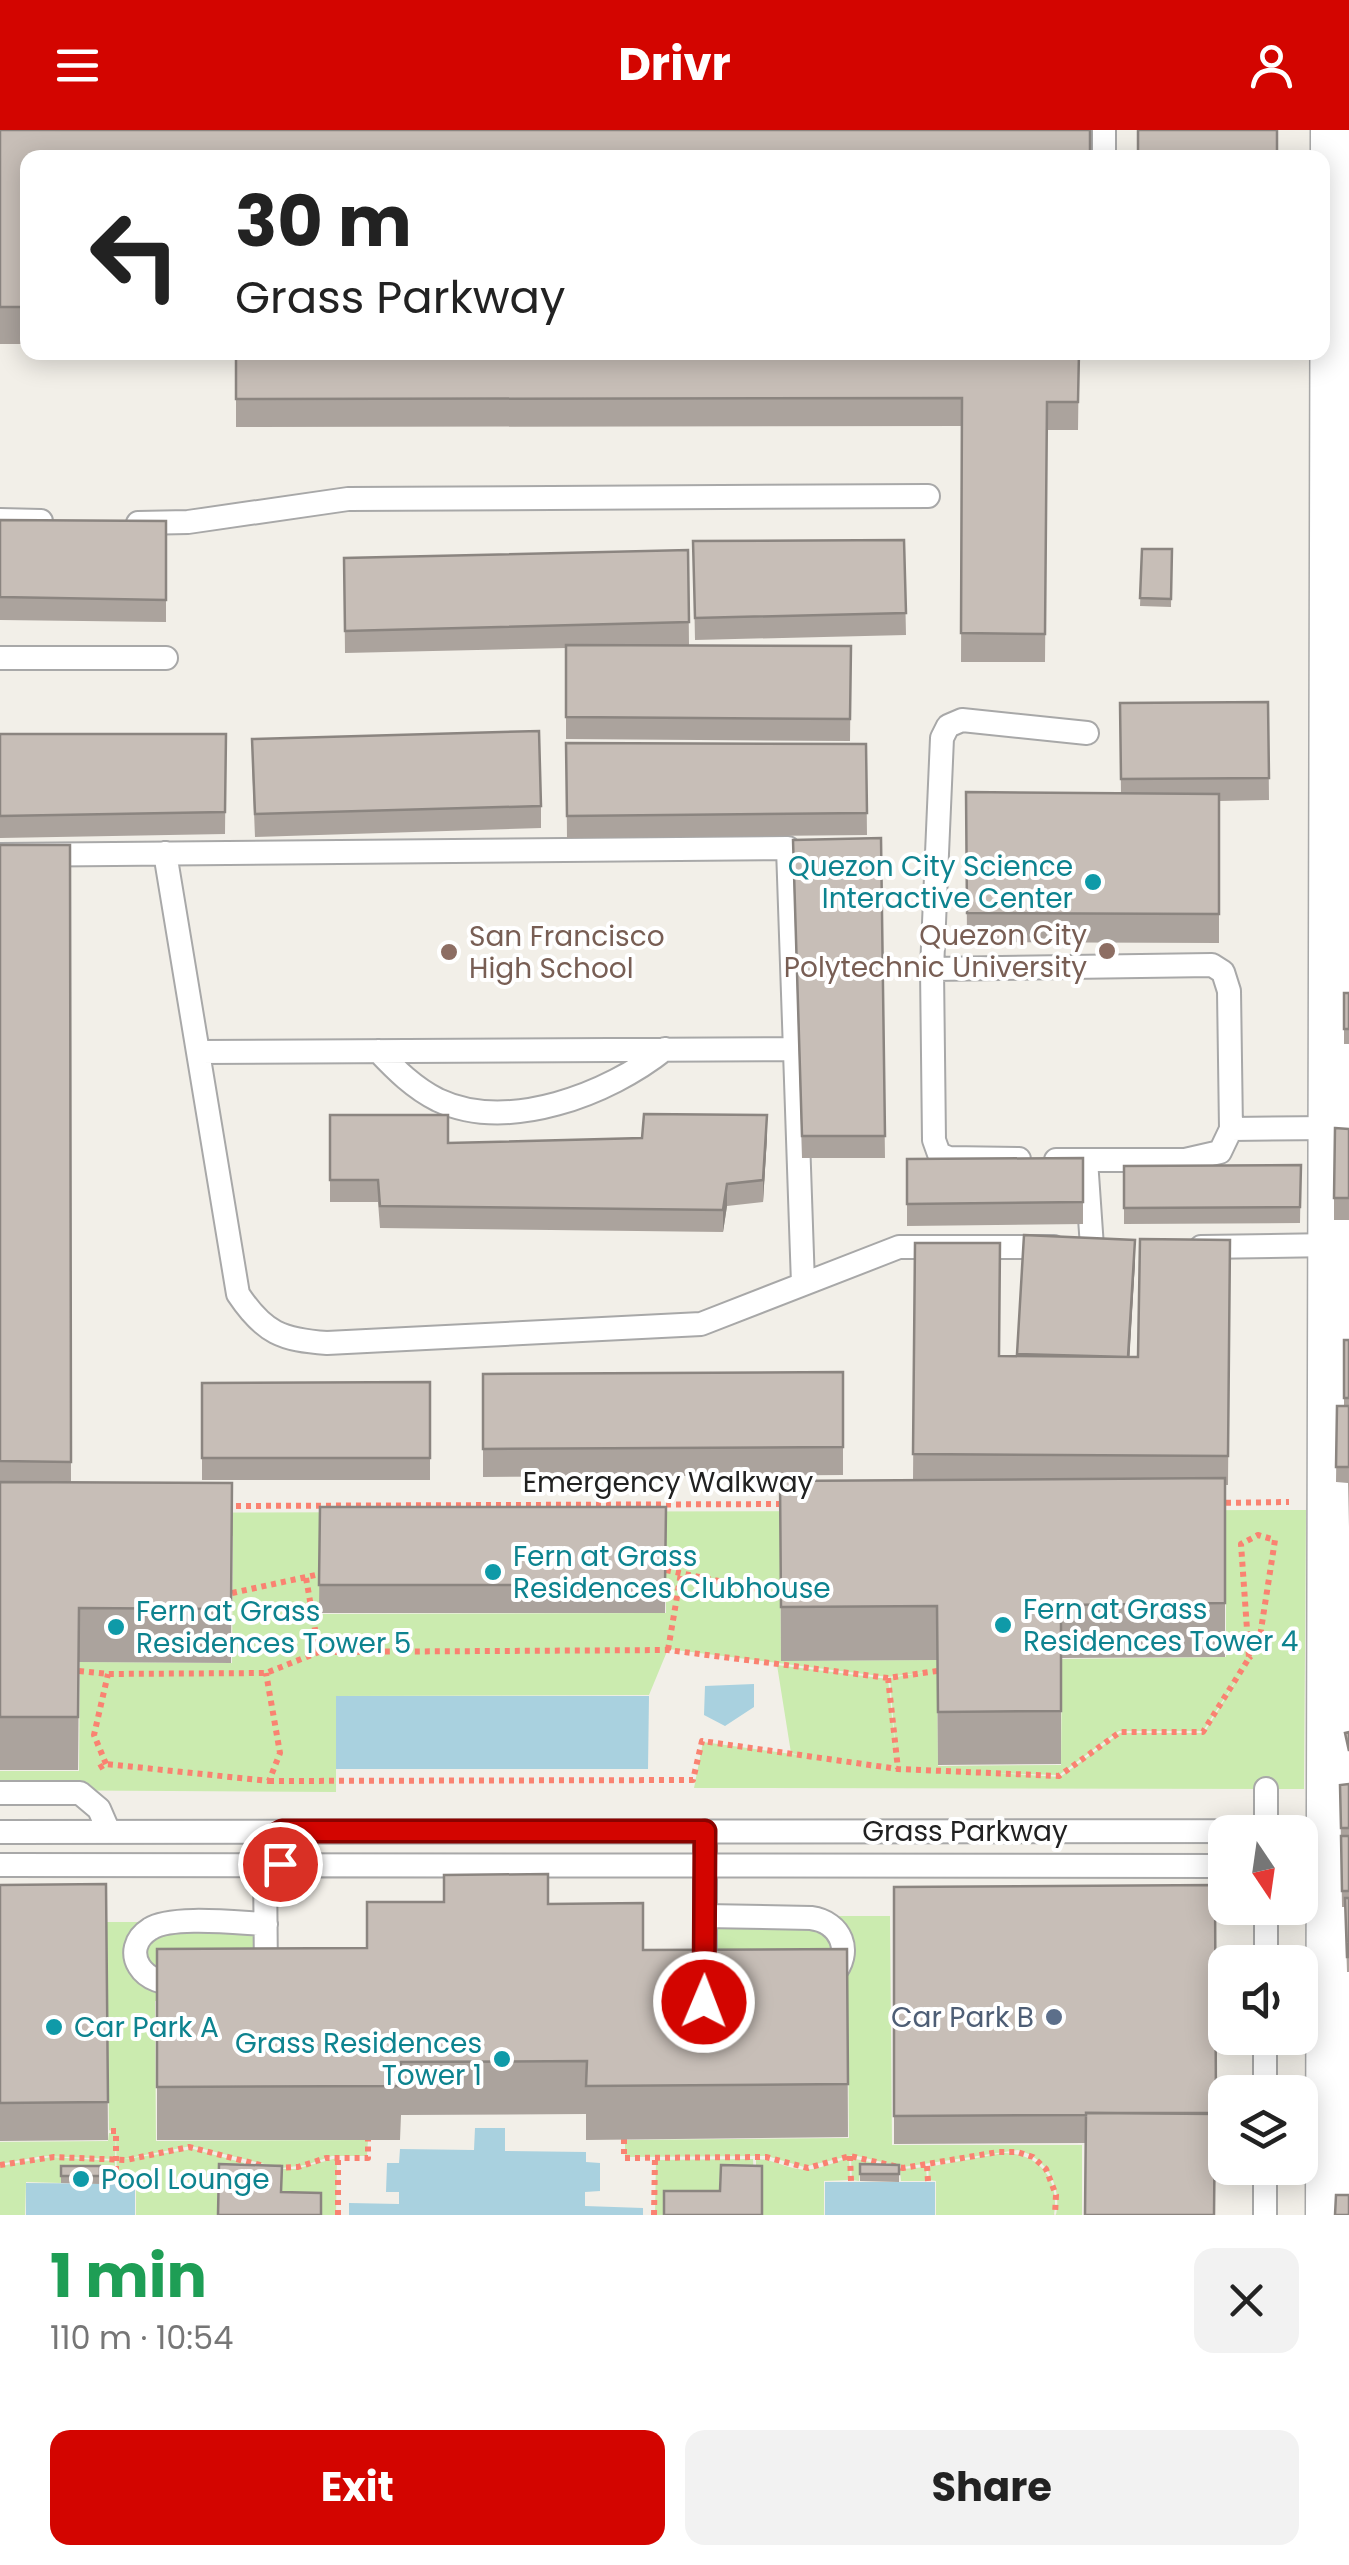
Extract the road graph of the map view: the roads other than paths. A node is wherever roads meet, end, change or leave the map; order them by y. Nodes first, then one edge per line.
1 (1335, 130) edge
2 (928, 496) dead end
3 (0, 520) edge
4 (60, 522) edge
5 (119, 523) edge
6 (0, 658) edge
7 (166, 658) dead end
8 (1086, 733) dead end
9 (164, 853) junction
10 (0, 855) edge
11 (1341, 966) edge
12 (932, 968) junction
13 (665, 1049) junction
14 (794, 1049) junction
15 (378, 1050) junction
16 (198, 1052) junction
17 (1332, 1128) junction
18 (1231, 1129) junction
19 (1086, 1160) junction
20 (1332, 1245) junction
21 (1172, 1246) edge
22 (804, 1284) junction
23 (1266, 1789) dead end
24 (0, 1793) edge
25 (1264, 1815) edge
26 (246, 1831) junction
27 (282, 1831) junction
28 (706, 1831) junction
29 (1206, 1831) joint
30 (0, 1832) edge
31 (109, 1832) junction
32 (492, 1832) junction
33 (1318, 1852) edge
34 (1324, 1854) junction
35 (263, 1864) junction
36 (492, 1864) junction
37 (704, 1864) junction
38 (0, 1865) edge
39 (1198, 1871) edge
40 (705, 1916) junction
41 (266, 1924) junction
42 (204, 1973) edge
43 (812, 1984) edge
44 (266, 2002) edge
45 (704, 2002) edge
46 (1339, 2146) edge
47 (1265, 2185) edge
48 (1265, 2215) edge
49 (1330, 2215) edge

1 - 11 street
2 - 5 lane
3 - 4 lane
6 - 7 lane
8 - 12 lane
9 - 10 lane
9 - 14 lane
9 - 16 lane
11 - 17 street
12 - 18 lane
12 - 19 lane
13 - 14 lane
13 - 15 lane
13 - 15 lane
14 - 22 lane
15 - 16 lane
16 - 22 lane
17 - 18 lane
17 - 20 street
18 - 19 lane
19 - 22 lane
20 - 21 lane
20 - 34 street
23 - 25 lane
24 - 31 lane
26 - 27 lane, Grass Parkway
26 - 31 lane, Grass Parkway
26 - 35 lane
27 - 32 lane, Grass Parkway
27 - 35 lane
28 - 29 lane, Grass Parkway
28 - 32 lane, Grass Parkway
28 - 37 lane
29 - 39 lane, Grass Parkway
30 - 31 lane, Grass Parkway
32 - 36 lane
33 - 34 lane, Grass Parkway
34 - 46 street
35 - 36 lane, Grass Parkway
35 - 38 lane, Grass Parkway
35 - 41 lane
36 - 37 lane, Grass Parkway
37 - 39 lane, Grass Parkway
37 - 40 lane
40 - 43 lane
40 - 45 lane
41 - 42 lane
41 - 44 lane
46 - 49 street
47 - 48 lane

